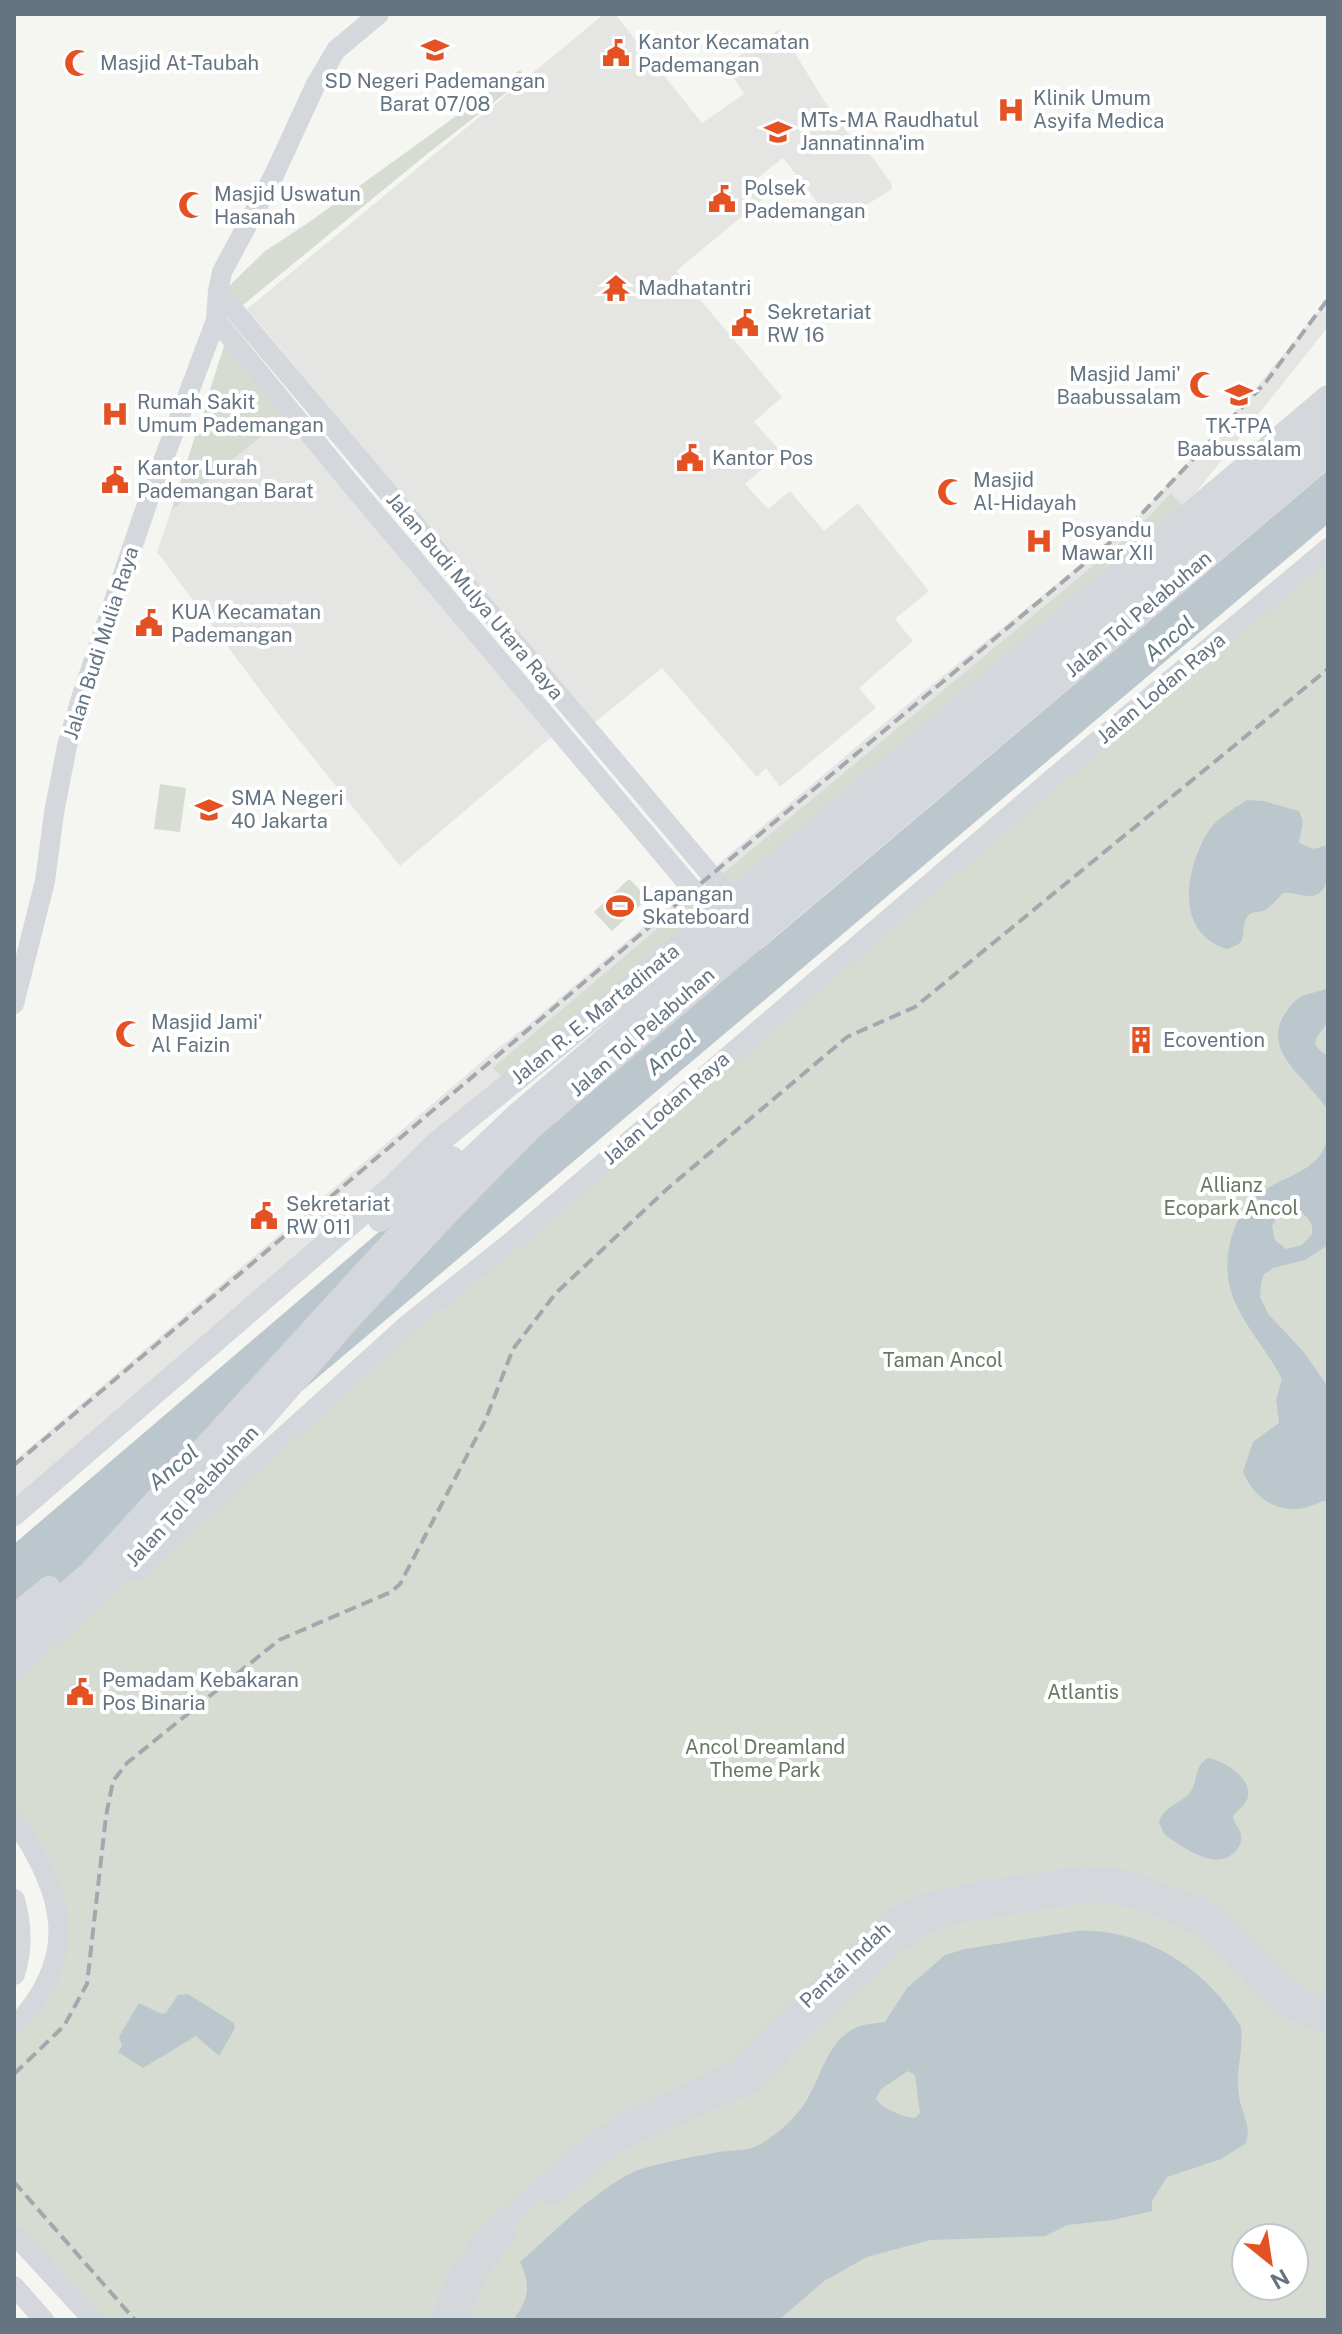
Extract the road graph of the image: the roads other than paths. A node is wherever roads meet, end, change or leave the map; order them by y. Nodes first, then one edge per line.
1 (379, 14) edge
2 (218, 291) junction
3 (216, 320) junction
4 (1328, 397) edge
5 (1328, 425) edge
6 (1328, 454) edge
7 (368, 467) junction
8 (349, 482) junction
9 (1328, 548) edge
10 (578, 719) junction
11 (561, 733) junction
12 (669, 827) junction
13 (653, 841) junction
14 (724, 908) junction
15 (14, 1004) edge
16 (235, 1412) junction
17 (14, 1514) edge
18 (14, 1529) edge
19 (14, 1617) edge
20 (14, 1640) edge
21 (14, 1670) edge
22 (14, 1677) edge
23 (14, 1820) edge
24 (14, 1900) edge
25 (925, 1913) junction
26 (14, 1974) edge
27 (1328, 2008) edge
28 (1328, 2023) edge
29 (14, 2027) edge
30 (14, 2234) edge
31 (14, 2286) edge
32 (44, 2320) edge
33 (93, 2320) edge
34 (440, 2320) edge
35 (457, 2320) edge

1 - 2 street, Jalan Budi Mulia Raya
2 - 3 street, Jalan Budi Mulia Raya
2 - 7 street, Jalan Budi Mulya Utara Raya
3 - 8 street, Jalan Budi Mulya Utara Raya
3 - 15 street, Jalan Budi Mulia Raya
4 - 14 highway, Jalan R. E. Martadinata
5 - 16 highway, Jalan Tol Pelabuhan
5 - 18 highway, Jalan R. E. Martadinata
6 - 21 highway, Jalan Tol Pelabuhan
7 - 8 street
7 - 10 street, Jalan Budi Mulya Utara Raya
8 - 11 street, Jalan Budi Mulya Utara Raya
9 - 22 street, Jalan Lodan Raya
10 - 11 street
10 - 12 street, Jalan Budi Mulya Utara Raya
11 - 13 street, Jalan Budi Mulya Utara Raya
12 - 13 street
12 - 14 street, Jalan Budi Mulya Utara Raya
13 - 14 street, Jalan Budi Mulya Utara Raya
14 - 17 highway, Jalan R. E. Martadinata
16 - 19 highway
16 - 20 highway, Jalan Tol Pelabuhan
23 - 29 street
24 - 26 main road
25 - 27 street, Pantai Indah
25 - 28 street, Pantai Indah
25 - 34 street, Pantai Indah
25 - 35 street, Pantai Indah
30 - 33 street
31 - 32 street

